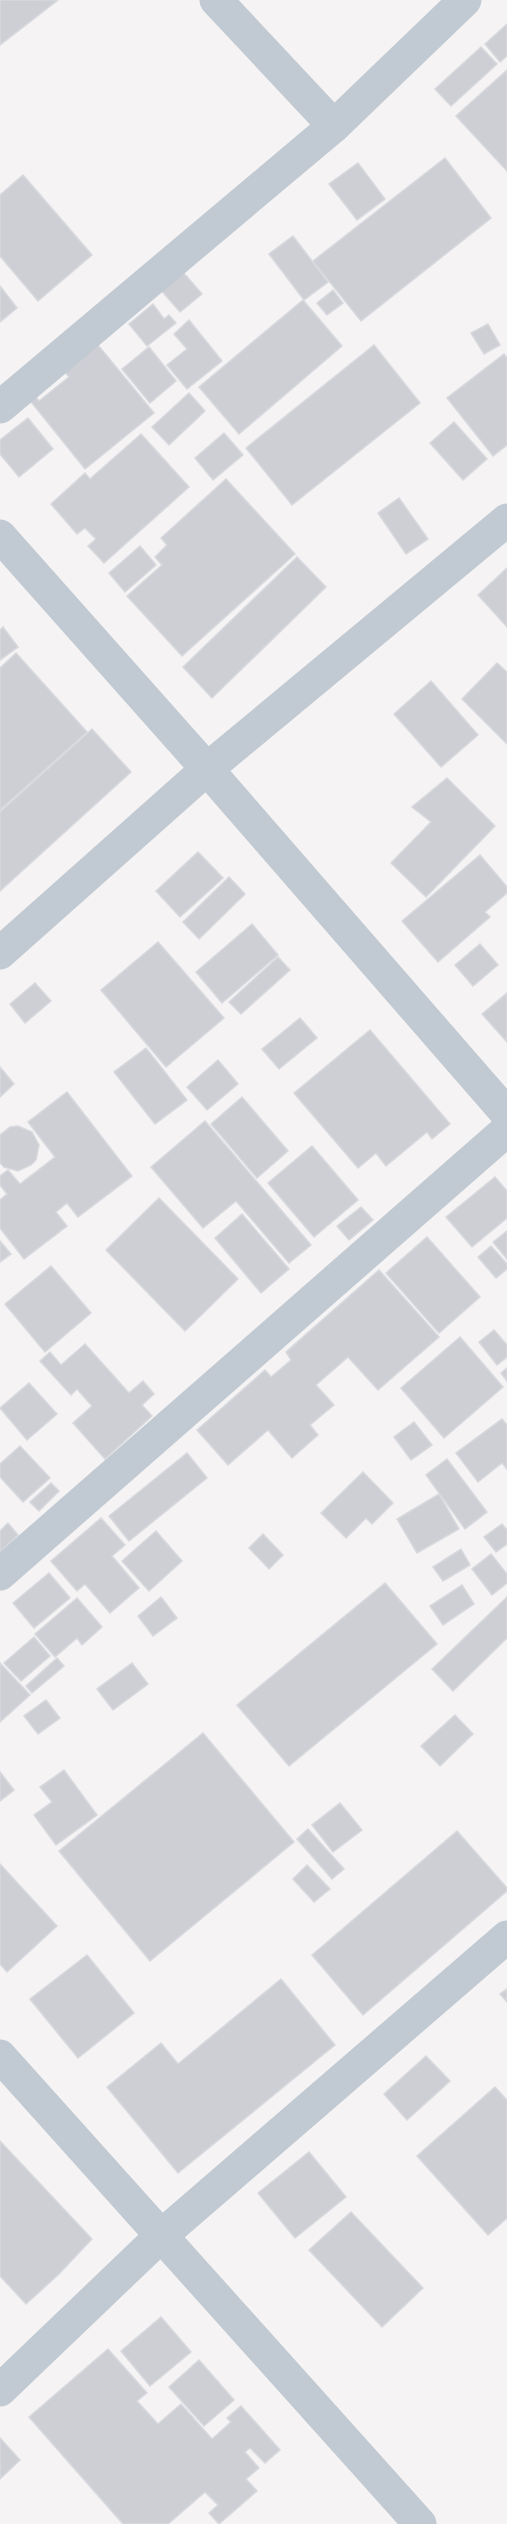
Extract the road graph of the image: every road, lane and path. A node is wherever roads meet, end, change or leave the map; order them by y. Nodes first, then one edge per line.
1 (216, 0) edge
2 (465, 0) edge
3 (334, 126) junction
4 (0, 408) edge
5 (507, 520) edge
6 (0, 536) edge
7 (207, 769) junction
8 (0, 953) edge
9 (507, 1114) edge
10 (507, 1130) edge
11 (0, 1574) edge
12 (507, 1937) edge
13 (0, 2056) edge
14 (161, 2236) junction
15 (0, 2390) edge
16 (420, 2524) edge

1 - 3 street
2 - 3 street
3 - 4 street
5 - 7 street
6 - 7 street
7 - 8 street
7 - 9 street
10 - 11 street
12 - 14 street
13 - 14 street
14 - 15 street
14 - 16 street

